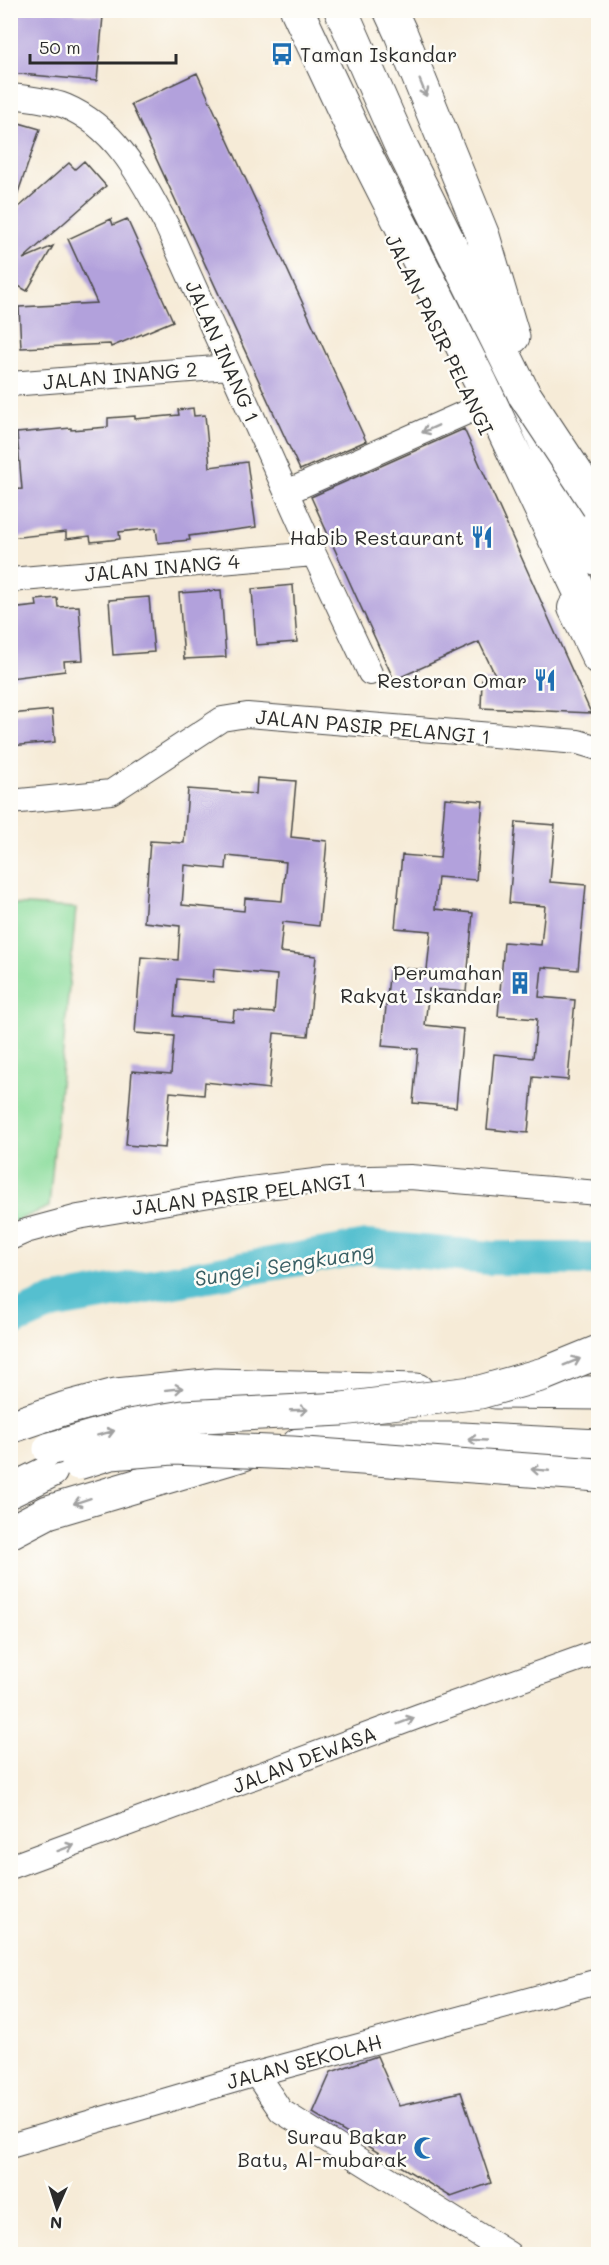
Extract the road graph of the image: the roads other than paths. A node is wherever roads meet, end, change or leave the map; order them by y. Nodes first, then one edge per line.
1 (282, 10) edge
2 (297, 10) edge
3 (341, 10) edge
4 (352, 10) edge
5 (396, 22) edge
6 (10, 96) edge
7 (229, 367) junction
8 (10, 384) edge
9 (525, 387) junction
10 (476, 408) junction
11 (287, 492) junction
12 (598, 506) edge
13 (598, 522) edge
14 (314, 554) junction
15 (598, 559) edge
16 (10, 580) edge
17 (598, 630) edge
18 (598, 658) edge
19 (370, 673) dead end
20 (592, 742) edge
21 (10, 802) edge
22 (598, 1193) edge
23 (10, 1238) edge
24 (598, 1352) edge
25 (598, 1393) edge
26 (116, 1395) junction
27 (10, 1427) edge
28 (598, 1446) edge
29 (50, 1460) junction
30 (10, 1468) edge
31 (598, 1475) edge
32 (139, 1486) junction
33 (10, 1491) edge
34 (10, 1532) edge
35 (598, 1652) edge
36 (10, 1867) edge
37 (598, 1980) edge
38 (256, 2074) junction
39 (10, 2146) edge
40 (509, 2254) edge

1 - 10 main road, JALAN PASIR PELANGI
2 - 17 highway
3 - 9 highway
4 - 9 main road
5 -> 9 highway
6 - 7 street, JALAN INANG 1
7 - 8 street, JALAN INANG 2
7 - 11 street, JALAN INANG 1
9 - 12 highway, bridge
9 - 13 main road
9 - 15 highway, bridge
10 -> 11 street
10 - 18 main road, JALAN PASIR PELANGI
11 - 14 street, JALAN INANG 1
14 - 16 street, JALAN INANG 4
14 - 19 street, JALAN INANG 1
20 - 21 street, JALAN PASIR PELANGI 1
22 - 23 street, JALAN PASIR PELANGI 1
29 -> 24 highway, bridge
26 -> 25 highway
26 - 27 highway
26 - 32 highway
28 -> 32 highway
29 - 30 highway
31 -> 29 highway, bridge
29 - 33 highway
32 -> 34 highway
36 -> 35 street, JALAN DEWASA
37 - 38 street, JALAN SEKOLAH
38 - 39 street, JALAN SEKOLAH
38 - 40 street

